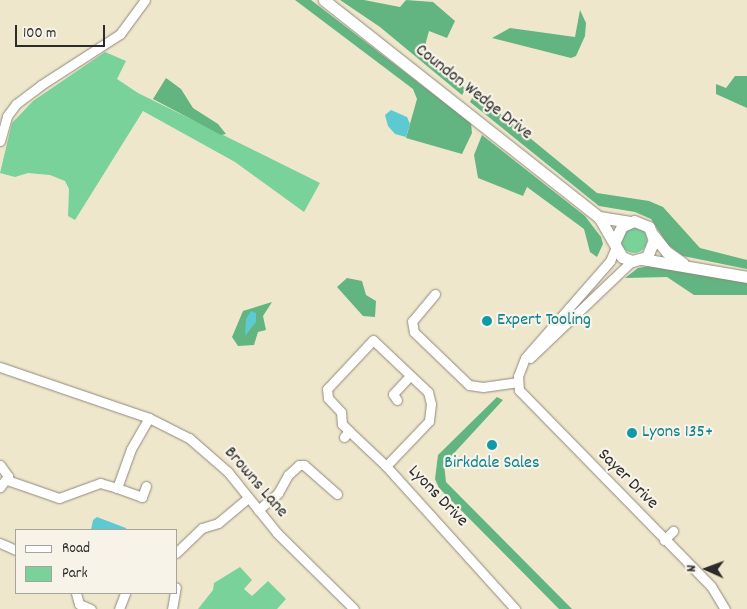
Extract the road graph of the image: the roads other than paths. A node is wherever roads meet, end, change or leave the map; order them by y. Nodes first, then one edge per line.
1 (145, 0) edge
2 (324, 0) edge
3 (3, 116) edge
4 (0, 141) edge
5 (599, 217) junction
6 (629, 222) junction
7 (653, 235) junction
8 (615, 244) junction
9 (637, 260) junction
10 (685, 264) junction
11 (747, 277) edge
12 (435, 294) dead end
13 (0, 367) edge
14 (519, 369) junction
15 (410, 376) junction
16 (518, 382) junction
17 (392, 394) dead end
18 (149, 418) junction
19 (0, 464) edge
20 (386, 466) junction
21 (7, 480) junction
22 (146, 486) dead end
23 (0, 487) edge
24 (117, 488) junction
25 (337, 494) dead end
26 (248, 498) junction
27 (258, 510) junction
28 (673, 531) dead end
29 (664, 540) junction
30 (0, 543) edge
31 (15, 550) edge
32 (178, 551) edge
33 (76, 594) edge
34 (125, 594) edge
35 (175, 594) edge
36 (91, 609) edge
37 (119, 609) edge
38 (172, 609) edge
39 (354, 609) edge
40 (515, 609) edge
41 (725, 609) edge

1 - 3 street
2 - 5 main road, Coundon Wedge Drive
3 - 4 street
5 - 6 main road, Coundon Wedge Drive
5 - 8 main road, Coundon Wedge Drive
6 - 7 main road, Coundon Wedge Drive
6 - 8 main road
7 - 9 main road
7 - 10 main road, Coundon Wedge Drive
8 - 9 main road, Coundon Wedge Drive
8 - 14 street
9 - 10 main road, Coundon Wedge Drive
9 - 14 street
10 - 11 main road, Coundon Wedge Drive
12 - 16 street
13 - 18 street, Browns Lane
14 - 16 street
15 - 17 street
15 - 20 street, Lyons Drive
15 - 20 street, Lyons Drive
16 - 29 street, Sayer Drive
18 - 24 street
18 - 26 street, Browns Lane
19 - 21 street
20 - 40 street, Lyons Drive
21 - 23 street
21 - 24 street
22 - 24 street
25 - 27 street
26 - 27 street, Browns Lane
26 - 32 street
27 - 39 street, Browns Lane
28 - 29 street
29 - 41 street, Sayer Drive
30 - 31 street
33 - 36 street
34 - 37 street
35 - 38 street

